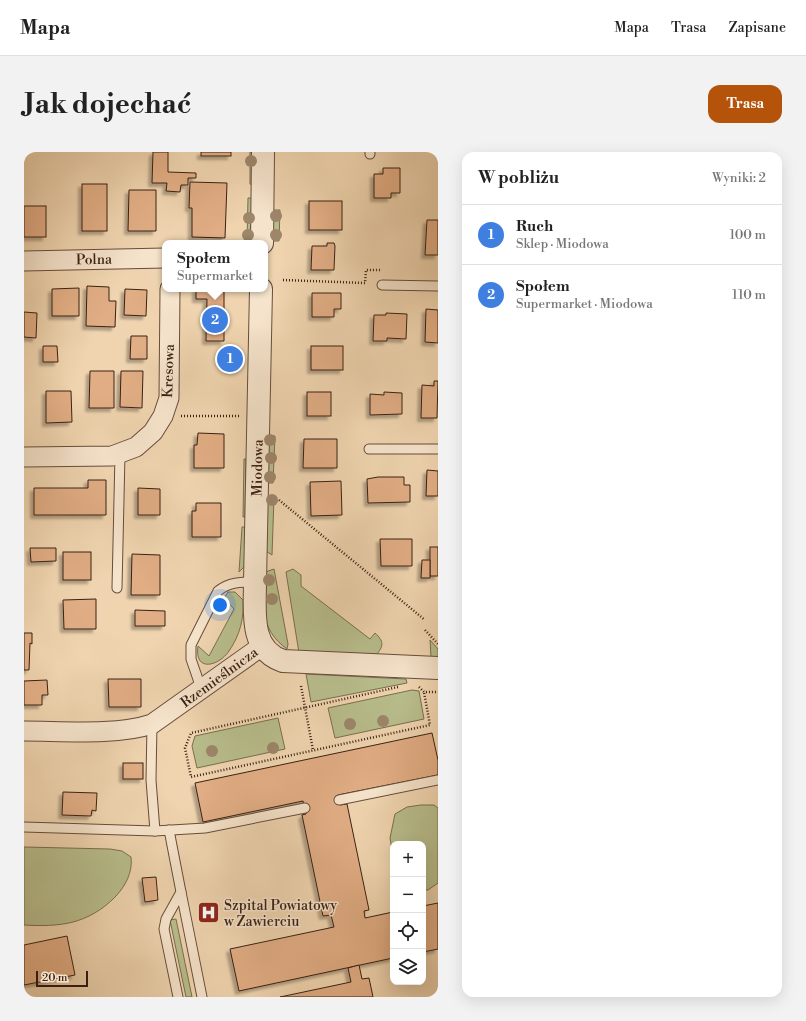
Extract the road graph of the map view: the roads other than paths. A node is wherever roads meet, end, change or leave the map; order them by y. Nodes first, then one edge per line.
1 (263, 152) edge
2 (262, 240) edge
3 (162, 258) edge
4 (24, 261) edge
5 (382, 284) dead end
6 (438, 286) edge
7 (170, 292) edge
8 (261, 292) edge
9 (369, 449) dead end
10 (438, 449) edge
11 (120, 454) junction
12 (24, 457) edge
13 (255, 582) junction
14 (117, 588) dead end
15 (262, 646) junction
16 (438, 668) edge
17 (201, 688) junction
18 (152, 724) junction
19 (24, 731) edge
20 (438, 780) edge
21 (339, 800) dead end
22 (305, 808) dead end
23 (24, 827) edge
24 (169, 830) junction
25 (155, 831) junction
26 (181, 892) junction
27 (178, 997) edge
28 (202, 997) edge

1 - 2 street
3 - 4 street, Polna
5 - 6 lane
7 - 11 street, Kresowa
8 - 13 street, Miodowa
9 - 10 lane
11 - 12 street, Kresowa
11 - 14 lane
13 - 15 street, Miodowa
13 - 17 lane
15 - 16 street, Rzemieślnicza
15 - 17 street, Rzemieślnicza
17 - 18 street, Rzemieślnicza
18 - 19 street, Rzemieślnicza
18 - 25 lane
20 - 21 lane
22 - 24 lane
23 - 25 lane
24 - 25 lane
24 - 26 lane
26 - 27 lane
26 - 28 lane

